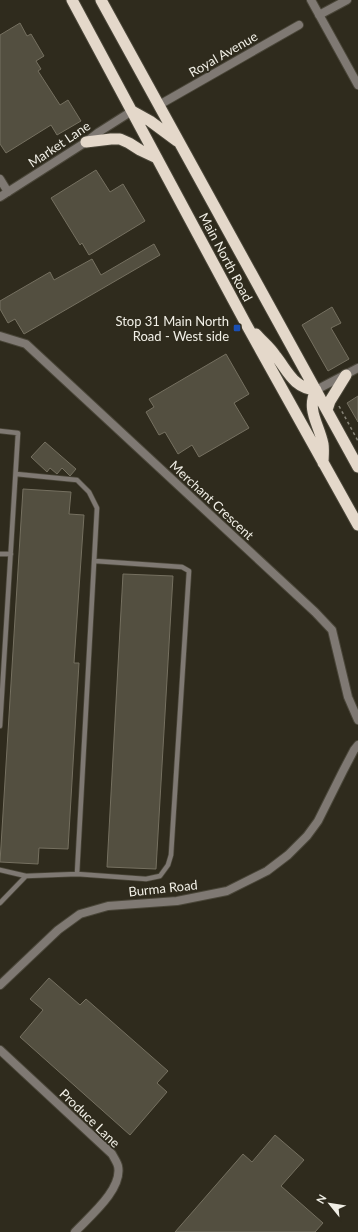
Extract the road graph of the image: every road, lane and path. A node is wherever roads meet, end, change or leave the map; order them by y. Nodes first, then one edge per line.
1 (72, 0) edge
2 (101, 0) edge
3 (311, 0) edge
4 (346, 0) edge
5 (319, 15) junction
6 (299, 25) dead end
7 (358, 85) edge
8 (159, 104) junction
9 (132, 111) junction
10 (86, 142) junction
11 (180, 143) junction
12 (157, 158) junction
13 (0, 179) edge
14 (8, 192) junction
15 (0, 197) edge
16 (246, 324) junction
17 (0, 336) edge
18 (358, 368) edge
19 (346, 375) junction
20 (316, 390) junction
21 (336, 401) dead end
22 (327, 410) junction
23 (0, 431) edge
24 (358, 441) edge
25 (323, 464) junction
26 (358, 467) edge
27 (16, 474) junction
28 (358, 525) edge
29 (0, 554) edge
30 (11, 554) junction
31 (95, 561) junction
32 (358, 720) edge
33 (0, 726) edge
34 (358, 745) edge
35 (0, 870) edge
36 (77, 874) junction
37 (26, 876) junction
38 (0, 903) edge
39 (0, 985) edge
40 (0, 1050) edge
41 (75, 1232) edge

1 - 9 highway, Main North Road
2 - 8 highway, Main North Road
3 - 5 street
4 - 5 street
5 - 7 street
6 - 8 street, Royal Avenue
8 - 11 highway, Main North Road
9 - 10 street, Market Lane
9 - 11 highway
9 - 12 highway, Main North Road
10 - 12 highway
10 - 14 street, Market Lane
11 - 20 highway, Main North Road
12 - 16 highway, Main North Road
13 - 14 street
14 - 15 street, Market Lane
16 - 20 highway
16 - 25 highway, Main North Road
17 - 32 street, Merchant Crescent
18 - 19 street
19 - 20 street
19 - 22 highway
20 - 22 highway, Main North Road
20 - 25 highway
21 - 24 path
22 - 26 highway, Main North Road
23 - 27 lane
25 - 28 highway, Main North Road
27 - 30 lane
27 - 31 lane
29 - 30 lane
30 - 33 lane
31 - 36 lane
31 - 36 lane
34 - 39 street, Burma Road
35 - 37 lane
36 - 37 lane
37 - 38 lane
40 - 41 street, Produce Lane

